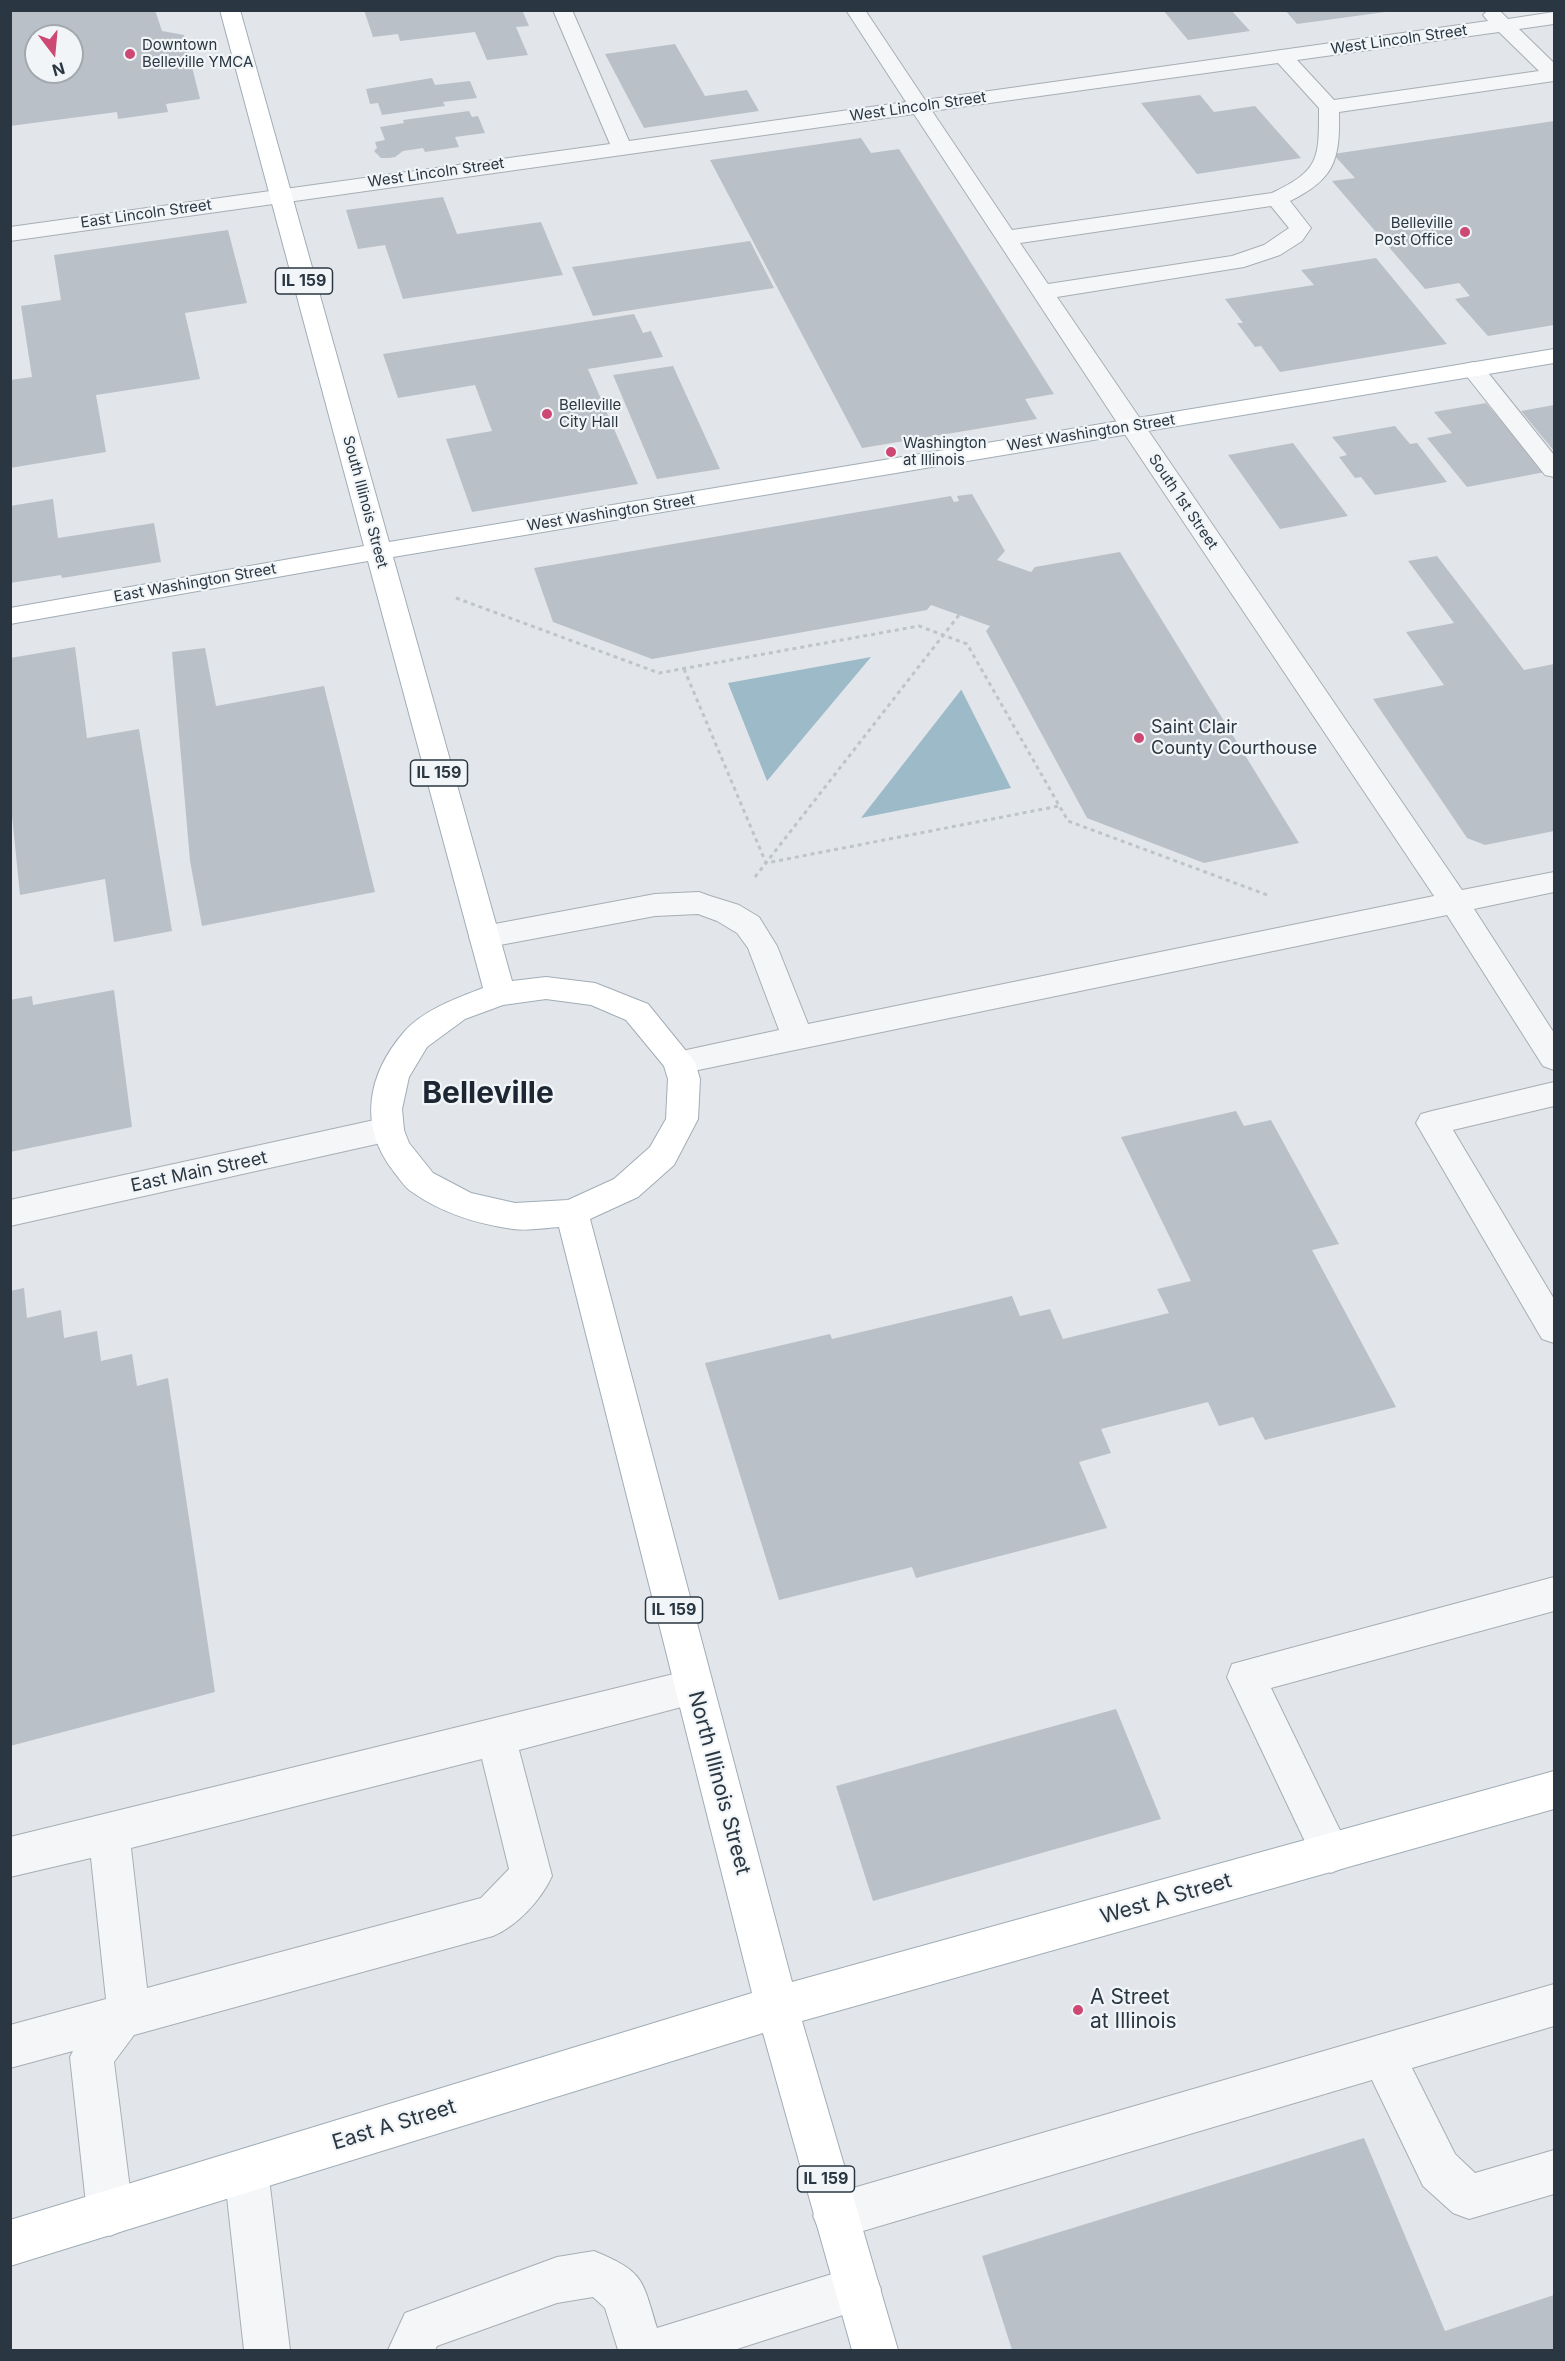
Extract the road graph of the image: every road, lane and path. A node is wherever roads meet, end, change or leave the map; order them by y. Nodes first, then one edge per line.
1 (230, 10) edge
2 (562, 10) edge
3 (855, 10) edge
4 (1488, 10) edge
5 (1554, 18) edge
6 (1503, 25) junction
7 (1283, 56) junction
8 (1554, 75) edge
9 (919, 107) junction
10 (1329, 107) junction
11 (622, 148) junction
12 (281, 195) junction
13 (1277, 199) junction
14 (10, 234) edge
15 (1006, 238) junction
16 (1042, 292) junction
17 (1554, 356) edge
18 (1473, 369) junction
19 (1132, 427) junction
20 (1554, 470) edge
21 (379, 551) junction
22 (456, 598) dead end
23 (959, 615) dead end
24 (10, 616) edge
25 (944, 635) junction
26 (684, 669) junction
27 (1059, 806) junction
28 (766, 863) junction
29 (753, 879) dead end
30 (1554, 882) edge
31 (1276, 898) dead end
32 (1454, 902) junction
33 (484, 937) junction
34 (500, 994) junction
35 (797, 1037) junction
36 (1554, 1058) edge
37 (679, 1062) junction
38 (1554, 1094) edge
39 (388, 1130) junction
40 (10, 1213) edge
41 (572, 1213) junction
42 (1554, 1329) edge
43 (1554, 1594) edge
44 (694, 1688) junction
45 (496, 1737) junction
46 (1554, 1790) edge
47 (109, 1834) junction
48 (1331, 1853) junction
49 (10, 1857) edge
50 (1554, 2005) edge
51 (777, 2007) junction
52 (121, 2017) junction
53 (10, 2047) edge
54 (1383, 2055) junction
55 (246, 2170) junction
56 (1554, 2172) edge
57 (110, 2213) junction
58 (836, 2216) junction
59 (10, 2243) edge
60 (858, 2289) junction
61 (267, 2350) edge
62 (411, 2350) edge
63 (641, 2350) edge
64 (660, 2350) edge
65 (876, 2350) edge

1 - 12 main road, South Illinois Street / IL 159
2 - 11 street
3 - 9 street, South 1st Street
4 - 6 street
5 - 6 street, West Lincoln Street
6 - 7 street, West Lincoln Street
6 - 8 street
7 - 9 street, West Lincoln Street
7 - 10 street
8 - 10 street
9 - 11 street, West Lincoln Street
9 - 15 street, South 1st Street
10 - 13 street
11 - 12 street, West Lincoln Street
12 - 14 street, East Lincoln Street
12 - 21 main road, South Illinois Street / IL 159
13 - 15 street
13 - 16 street
15 - 16 street, South 1st Street
16 - 19 street, South 1st Street
17 - 18 main road, West Washington Street
18 - 19 main road, West Washington Street
18 - 20 street
19 - 21 main road, West Washington Street
19 - 32 street, South 1st Street
21 - 24 main road, East Washington Street
21 - 33 main road, South Illinois Street / IL 159
22 - 26 path
23 - 25 path
25 - 26 path
25 - 27 path
25 - 28 path
26 - 28 path
27 - 28 path
27 - 31 path
28 - 29 path
30 - 32 street
32 - 35 street
32 - 36 street, South 1st Street
33 - 34 main road, South Illinois Street / IL 159
33 - 35 street
34 - 37 main road
34 - 39 main road
35 - 37 street
37 - 41 main road
38 - 42 street
39 - 40 street, East Main Street
39 - 41 main road
41 - 44 main road, North Illinois Street / IL 159
43 - 48 street
44 - 45 street
44 - 51 main road, North Illinois Street / IL 159
45 - 47 street
45 - 52 street
46 - 48 main road, West A Street
47 - 49 street
47 - 52 street
48 - 51 main road, West A Street
50 - 54 street
51 - 55 main road, East A Street
51 - 58 main road, North Illinois Street / IL 159
52 - 53 street
52 - 57 street
54 - 56 street
54 - 58 street
55 - 57 main road, East A Street
55 - 61 street
57 - 59 main road, East A Street
58 - 60 main road, North Illinois Street / IL 159
60 - 64 street
60 - 65 main road, North Illinois Street / IL 159
62 - 63 street

